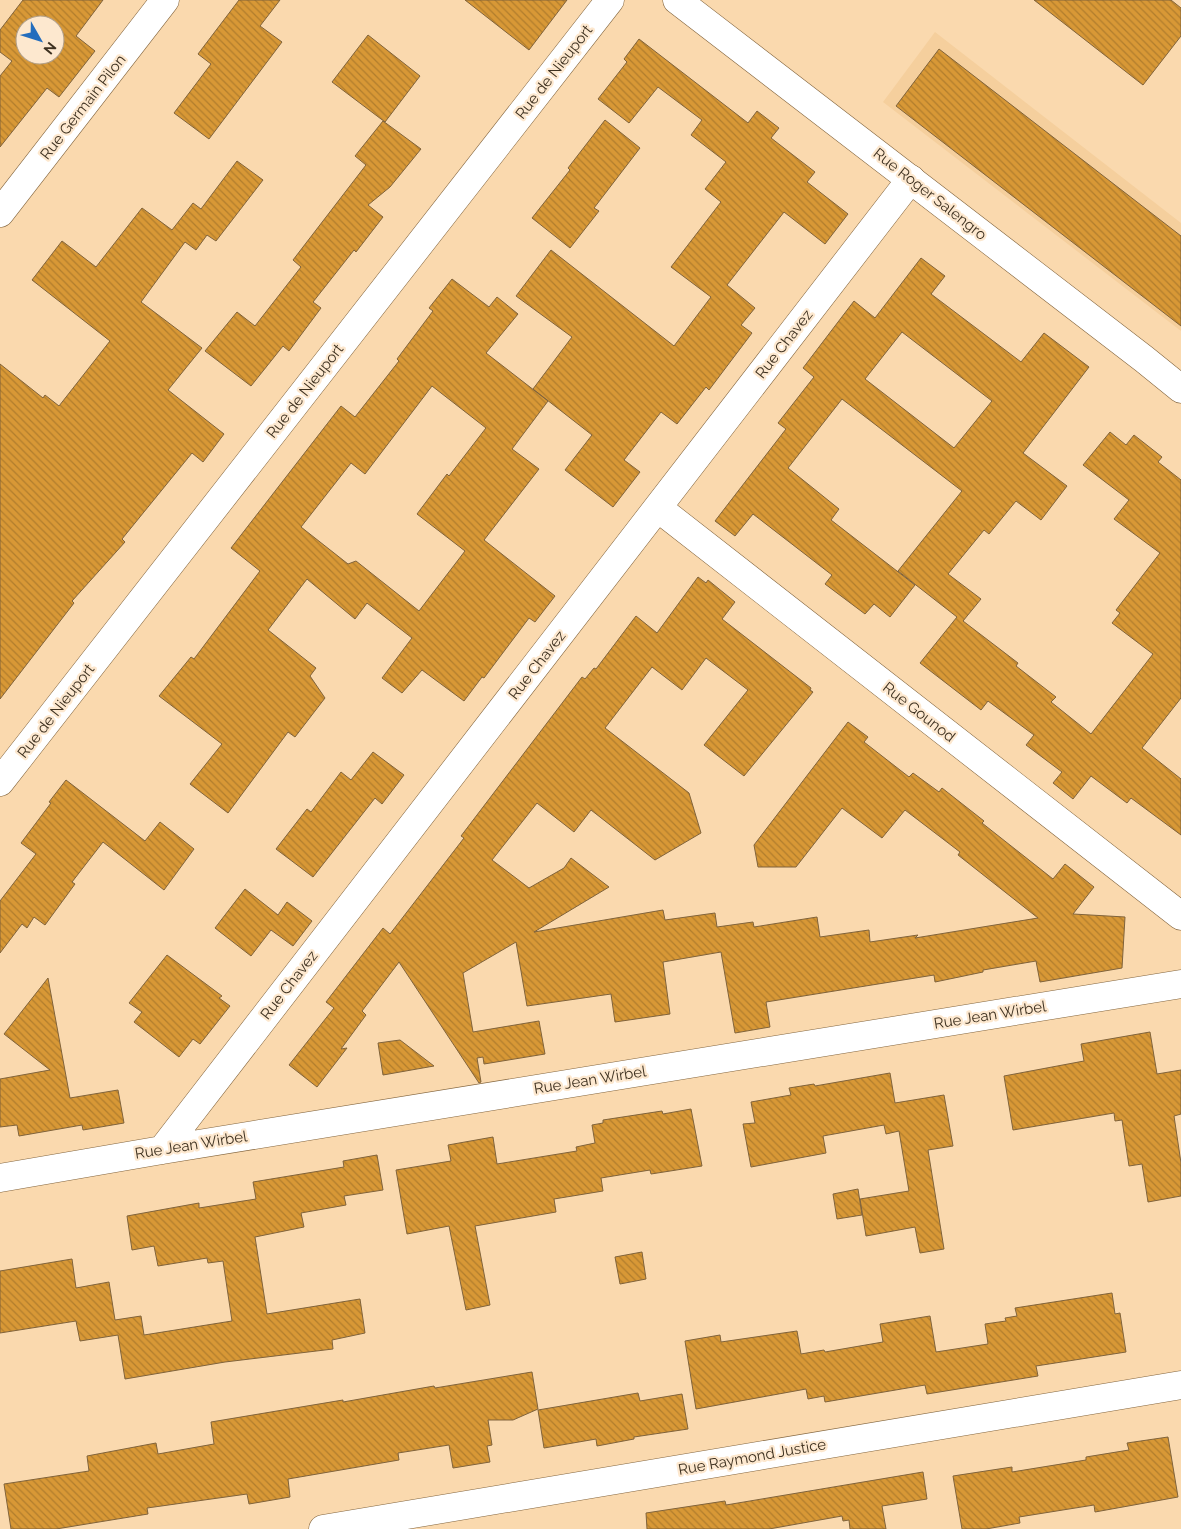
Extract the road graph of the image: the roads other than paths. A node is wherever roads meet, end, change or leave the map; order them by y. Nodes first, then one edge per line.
1 (165, 0) edge
2 (610, 0) edge
3 (677, 0) edge
4 (911, 179) junction
5 (0, 214) edge
6 (1181, 390) edge
7 (658, 508) junction
8 (0, 782) edge
9 (1181, 916) edge
10 (1181, 984) edge
11 (162, 1150) junction
12 (0, 1178) edge
13 (1181, 1385) edge
14 (323, 1529) edge

1 - 5 street, Rue Germain Pilon
2 - 8 street, Rue de Nieuport
3 - 4 street, Rue Roger Salengro
4 - 6 street, Rue Roger Salengro
4 - 7 street, Rue Chavez
7 - 9 street, Rue Gounod
7 - 11 street, Rue Chavez
10 - 11 street, Rue Jean Wirbel
11 - 12 street, Rue Jean Wirbel
13 - 14 street, Rue Raymond Justice

